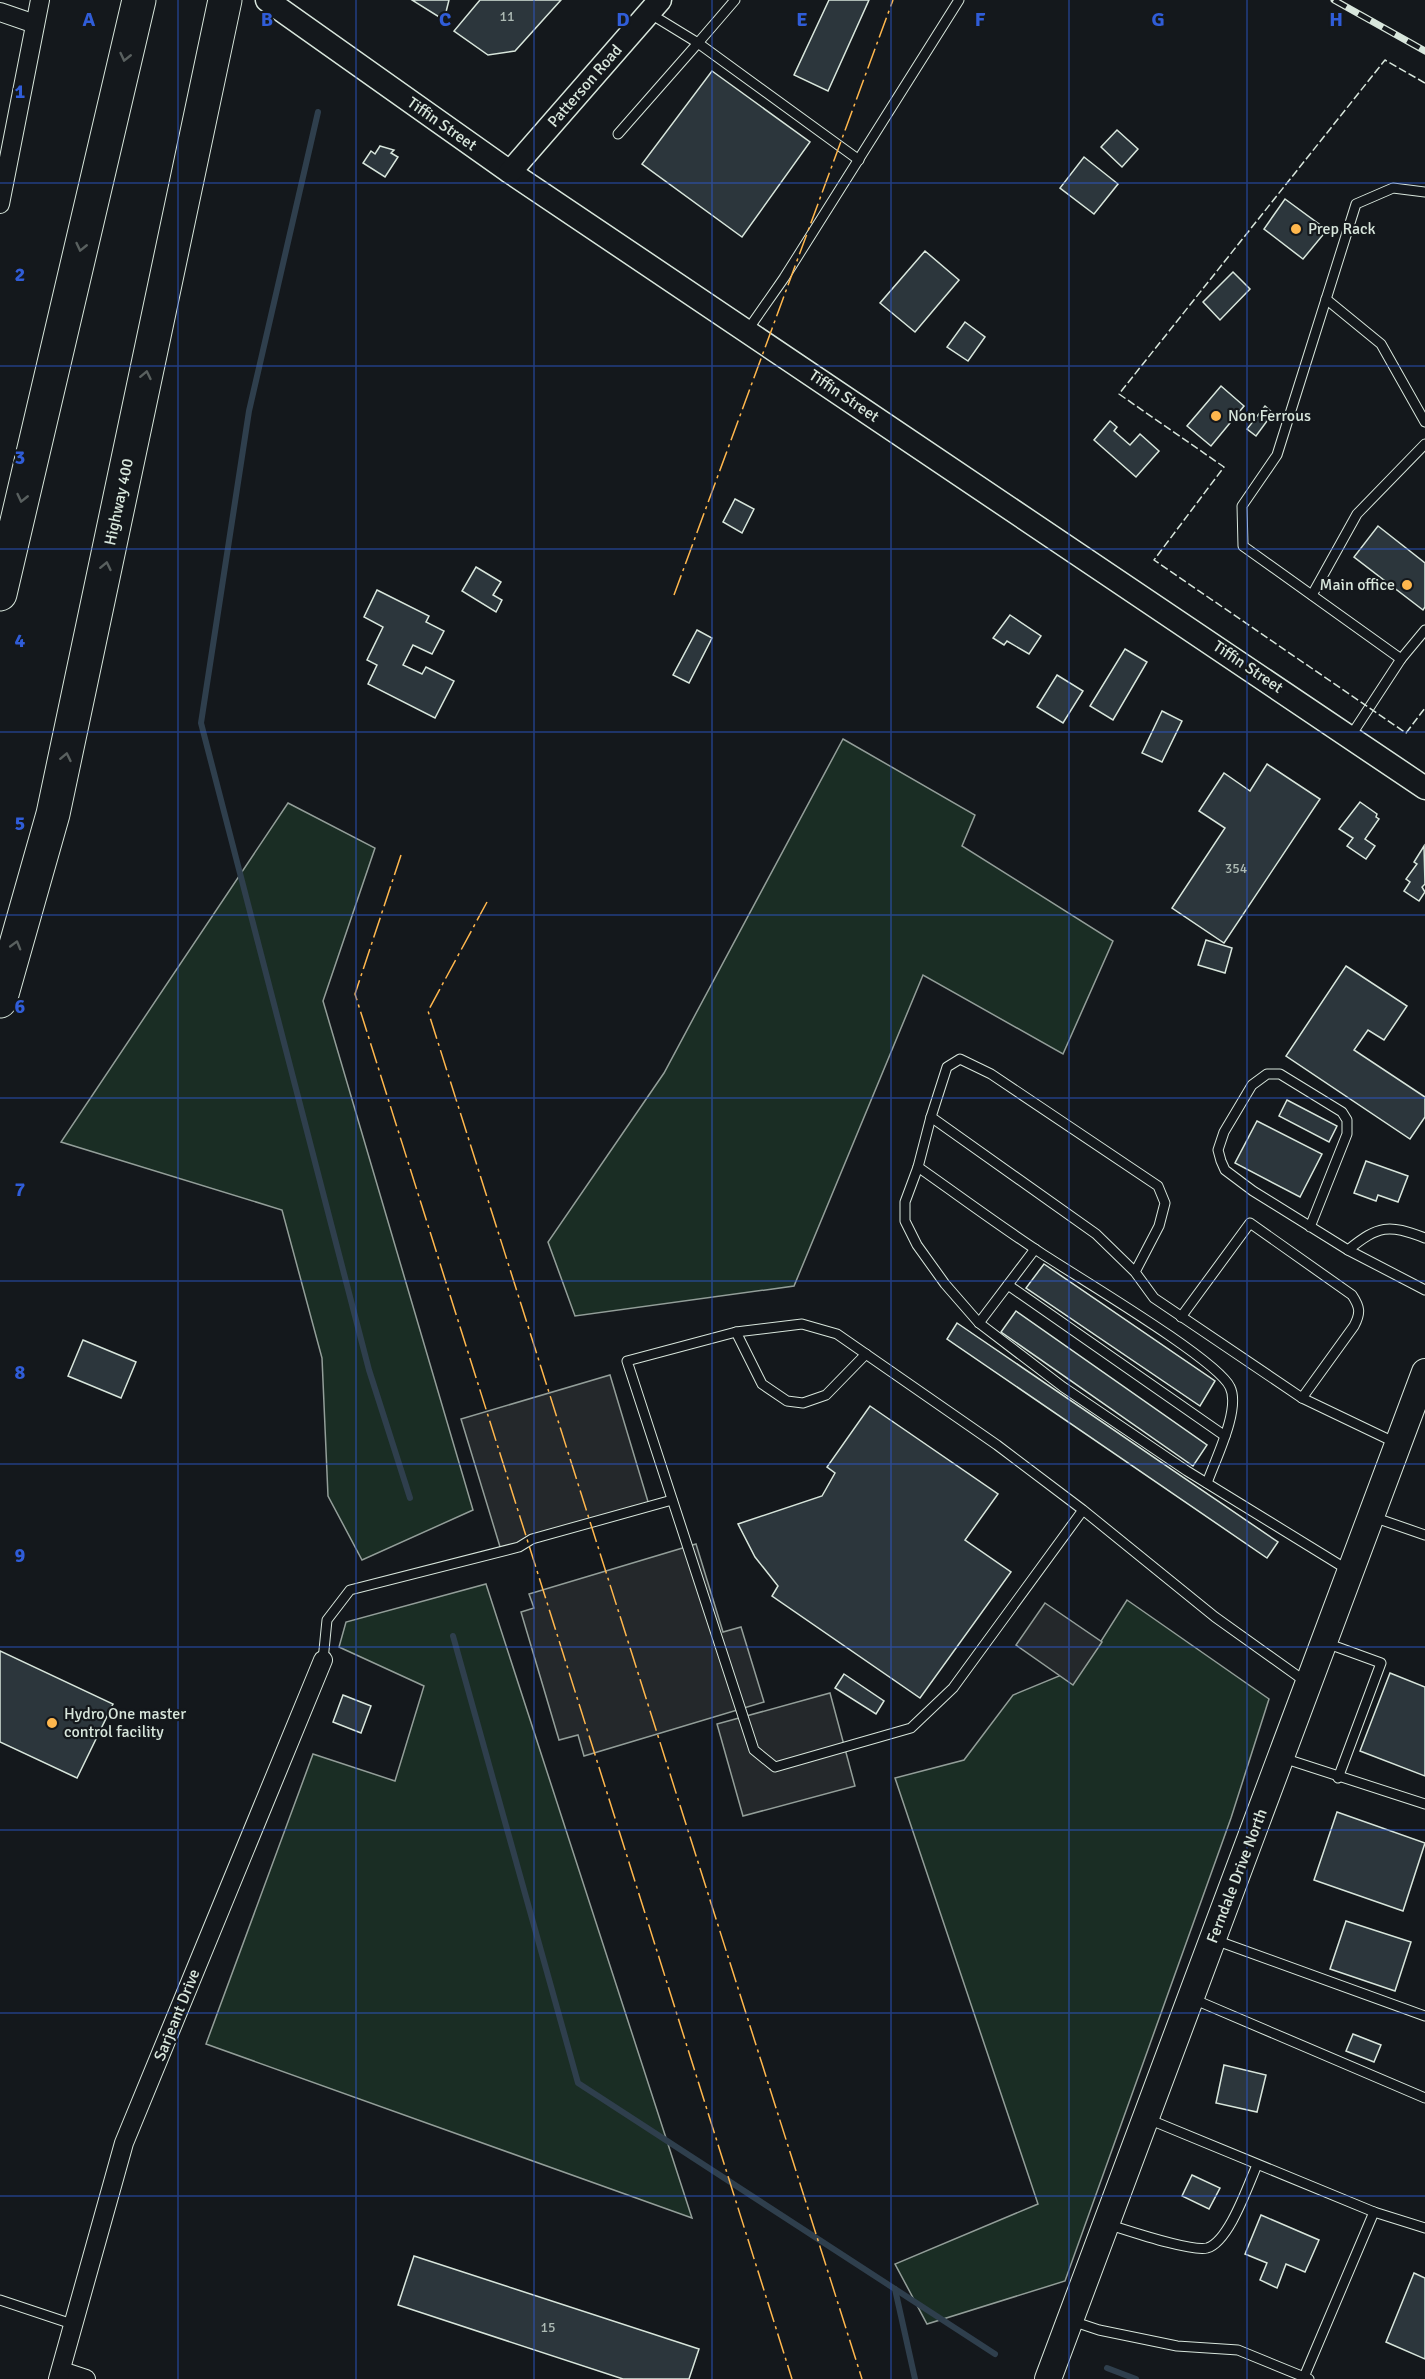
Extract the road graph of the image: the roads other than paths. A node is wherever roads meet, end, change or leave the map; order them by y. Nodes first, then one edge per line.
1 (40, 0) edge
2 (139, 0) edge
3 (267, 0) edge
4 (959, 0) edge
5 (733, 1) edge
6 (654, 7) edge
7 (223, 10) edge
8 (0, 12) edge
9 (35, 24) junction
10 (698, 43) junction
11 (618, 134) dead end
12 (859, 160) junction
13 (510, 172) junction
14 (1425, 192) edge
15 (0, 204) edge
16 (1326, 299) junction
17 (747, 331) junction
18 (1425, 422) edge
19 (1425, 444) edge
20 (0, 594) edge
21 (1312, 595) junction
22 (1425, 630) edge
23 (1401, 659) junction
24 (1350, 737) junction
25 (1425, 788) edge
26 (0, 1001) edge
27 (931, 1117) junction
28 (918, 1167) junction
29 (1310, 1227) junction
30 (1425, 1238) edge
31 (1035, 1250) junction
32 (1348, 1250) junction
33 (1135, 1272) junction
34 (1008, 1285) junction
35 (1425, 1290) edge
36 (1181, 1317) junction
37 (979, 1323) junction
38 (736, 1332) junction
39 (866, 1354) junction
40 (1425, 1372) edge
41 (1302, 1398) junction
42 (1225, 1436) junction
43 (1398, 1444) junction
44 (1207, 1483) junction
45 (672, 1500) junction
46 (1083, 1510) junction
47 (1371, 1516) junction
48 (1425, 1535) edge
49 (1350, 1572) junction
50 (1323, 1642) junction
51 (323, 1660) joint
52 (1309, 1683) junction
53 (1283, 1758) junction
54 (1338, 1778) junction
55 (1425, 1804) edge
56 (1212, 1940) junction
57 (1190, 1998) junction
58 (1425, 2016) edge
59 (1425, 2098) edge
60 (1145, 2118) junction
61 (1257, 2165) junction
62 (1374, 2212) junction
63 (1106, 2224) junction
64 (1425, 2228) edge
65 (0, 2300) edge
66 (1070, 2320) junction
67 (75, 2325) junction
68 (60, 2375) edge
69 (1307, 2378) edge
70 (86, 2379) edge
71 (1048, 2379) edge

1 - 9 street
2 -> 20 highway
3 - 13 street, Tiffin Street
4 - 12 lane
5 - 10 lane
6 - 10 lane
6 - 13 street, Patterson Road
26 -> 7 highway, Highway 400
8 - 9 street
9 - 15 street
10 - 11 lane
10 - 12 lane
12 - 17 lane
13 - 17 street, Tiffin Street
14 - 16 lane
16 - 18 lane
16 - 21 lane
17 - 24 street, Tiffin Street
19 - 21 lane
21 - 23 lane
22 - 23 lane
23 - 24 lane
24 - 25 street, Tiffin Street
27 - 28 lane
27 - 33 lane
27 - 33 lane
28 - 31 lane
28 - 37 lane
29 - 29 lane
29 - 32 lane
30 - 32 lane
31 - 34 lane
31 - 42 lane
32 - 35 lane
33 - 36 lane
34 - 37 lane
34 - 42 lane
36 - 41 lane
36 - 41 lane
37 - 44 lane
38 - 39 lane
38 - 39 lane
38 - 45 lane
39 - 46 lane
40 - 43 main road, Ferndale Drive North
41 - 43 lane
42 - 44 lane
43 - 47 main road, Ferndale Drive North
44 - 49 lane
45 - 46 lane
45 - 51 lane
46 - 52 lane
47 - 48 lane
47 - 49 main road, Ferndale Drive North
49 - 50 main road, Ferndale Drive North
50 - 52 main road, Ferndale Drive North
50 - 54 lane
51 - 67 street, Sarjeant Drive
52 - 53 main road, Ferndale Drive North
53 - 54 lane
53 - 56 main road, Ferndale Drive North
54 - 55 lane
56 - 57 main road, Ferndale Drive North
56 - 58 lane
57 - 59 lane
57 - 60 main road, Ferndale Drive North
60 - 61 lane
60 - 63 main road, Ferndale Drive North
61 - 62 lane
61 - 63 lane
62 - 64 lane
62 - 69 lane
63 - 66 main road, Ferndale Drive North
65 - 67 lane
66 - 69 lane
66 - 71 main road, Ferndale Drive North
67 - 68 street, Sarjeant Drive
68 - 70 street

